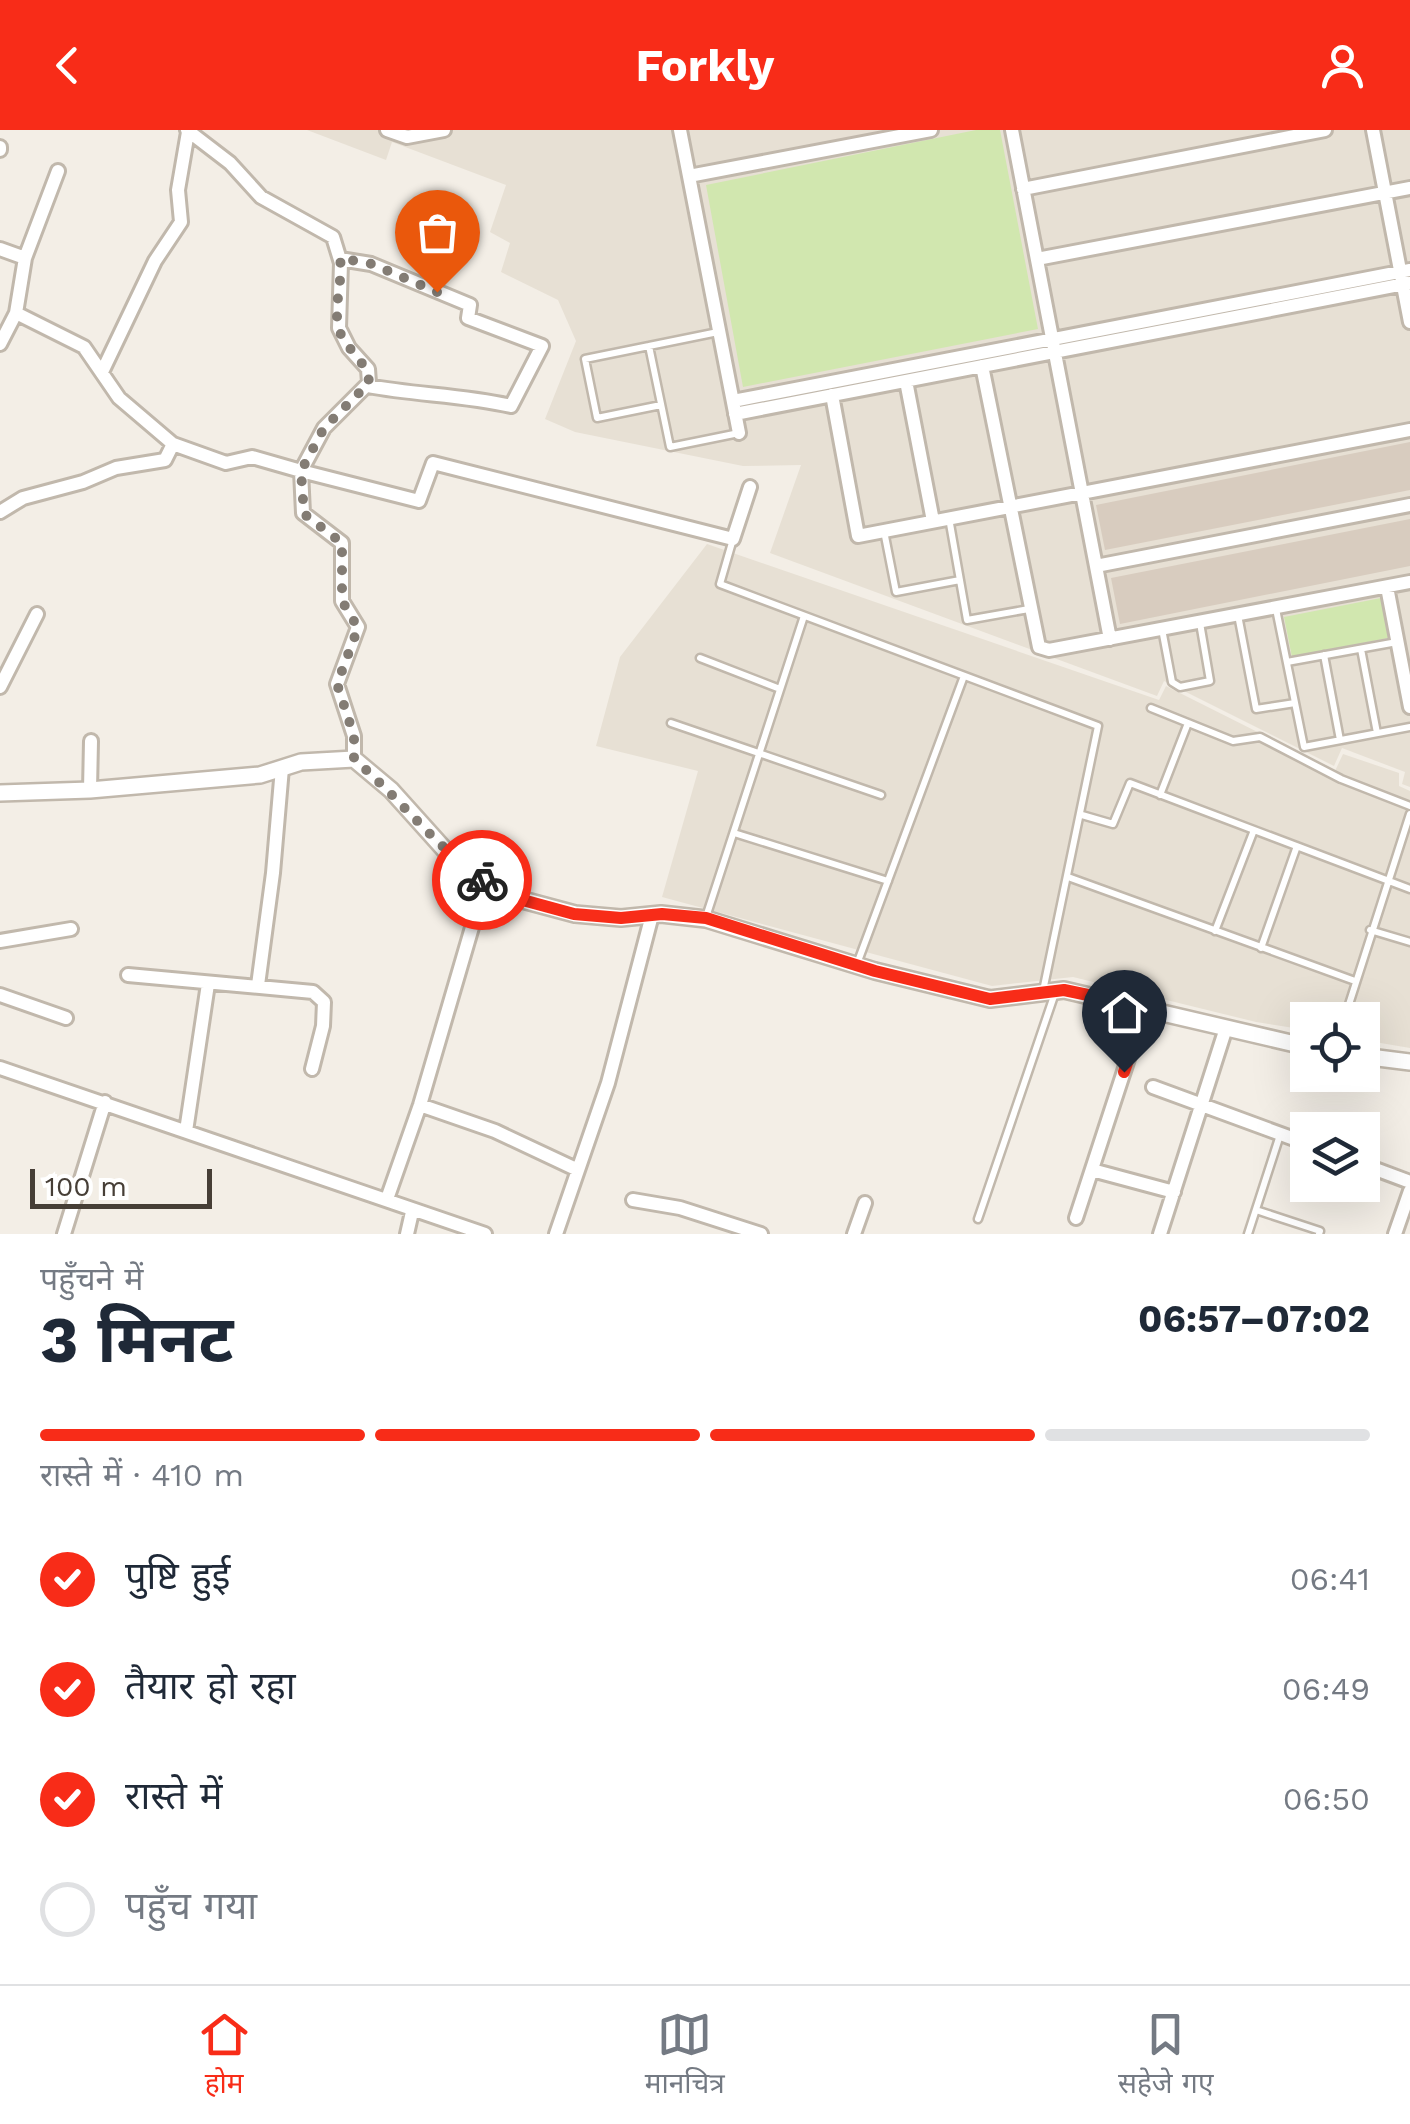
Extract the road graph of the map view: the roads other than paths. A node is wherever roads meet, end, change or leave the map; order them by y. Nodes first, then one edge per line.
1 (388, 130) edge
2 (444, 130) edge
3 (680, 130) edge
4 (931, 130) edge
5 (1012, 130) edge
6 (1326, 130) edge
7 (1374, 130) edge
8 (187, 131) edge
9 (58, 171) dead end
10 (689, 176) junction
11 (1410, 188) edge
12 (1023, 189) junction
13 (1386, 193) junction
14 (0, 248) edge
15 (25, 258) junction
16 (340, 258) junction
17 (1037, 259) junction
18 (1406, 277) edge
19 (16, 314) junction
20 (1410, 322) edge
21 (719, 331) junction
22 (0, 344) edge
23 (1053, 345) junction
24 (648, 346) junction
25 (982, 366) junction
26 (102, 372) junction
27 (906, 381) junction
28 (368, 386) junction
29 (832, 395) junction
30 (661, 406) junction
31 (734, 407) junction
32 (1410, 430) edge
33 (739, 433) joint
34 (174, 444) junction
35 (301, 471) junction
36 (750, 487) dead end
37 (1082, 492) junction
38 (1410, 505) edge
39 (1010, 506) junction
40 (0, 512) edge
41 (949, 518) junction
42 (933, 521) junction
43 (884, 531) junction
44 (732, 539) junction
45 (1096, 566) junction
46 (960, 580) junction
47 (1410, 582) edge
48 (1386, 586) junction
49 (1030, 608) junction
50 (1276, 608) junction
51 (37, 614) dead end
52 (1238, 614) junction
53 (804, 616) junction
54 (1200, 622) junction
55 (1162, 629) junction
56 (1110, 639) junction
57 (1398, 642) junction
58 (1361, 649) junction
59 (1324, 655) junction
60 (700, 658) dead end
61 (1287, 662) junction
62 (964, 676) junction
63 (0, 687) edge
64 (780, 688) junction
65 (1296, 703) junction
66 (1410, 707) edge
67 (1151, 708) dead end
68 (671, 722) dead end
69 (1188, 723) junction
70 (1410, 727) edge
71 (1377, 733) junction
72 (91, 740) dead end
73 (1340, 740) junction
74 (760, 753) junction
75 (354, 759) junction
76 (282, 768) junction
77 (90, 790) junction
78 (0, 793) edge
79 (881, 795) dead end
80 (1160, 795) junction
81 (1410, 806) edge
82 (1410, 814) edge
83 (1082, 816) junction
84 (1254, 830) junction
85 (734, 833) junction
86 (1297, 846) junction
87 (1068, 877) junction
88 (1386, 880) junction
89 (888, 881) junction
90 (486, 882) junction
91 (1410, 889) edge
92 (652, 915) junction
93 (706, 918) junction
94 (71, 929) dead end
95 (1370, 930) junction
96 (1215, 931) junction
97 (0, 941) edge
98 (1410, 942) edge
99 (1261, 948) junction
100 (857, 965) junction
101 (128, 975) dead end
102 (1355, 981) junction
103 (208, 984) junction
104 (258, 985) junction
105 (1049, 992) junction
106 (0, 995) edge
107 (1349, 1002) edge
108 (1146, 1007) junction
109 (66, 1018) dead end
110 (1226, 1028) junction
111 (1290, 1044) edge
112 (1380, 1058) edge
113 (1410, 1062) edge
114 (0, 1068) edge
115 (312, 1069) dead end
116 (1152, 1087) dead end
117 (105, 1102) junction
118 (1203, 1105) junction
119 (420, 1106) junction
120 (186, 1131) junction
121 (1281, 1134) junction
122 (1290, 1137) edge
123 (578, 1170) junction
124 (1092, 1170) junction
125 (1380, 1171) edge
126 (1410, 1182) edge
127 (1174, 1192) junction
128 (1410, 1192) edge
129 (386, 1200) junction
130 (633, 1200) dead end
131 (865, 1203) dead end
132 (1256, 1210) junction
133 (412, 1212) junction
134 (1076, 1218) dead end
135 (978, 1220) dead end
136 (64, 1234) edge
137 (407, 1234) edge
138 (485, 1234) edge
139 (556, 1234) edge
140 (761, 1234) edge
141 (854, 1234) edge
142 (1160, 1234) edge
143 (1248, 1234) edge
144 (1319, 1234) edge
145 (1395, 1234) edge

1 - 2 street
3 - 10 street
4 - 10 street
5 - 12 street
6 - 12 street
7 - 13 street
8 - 16 street
8 - 26 street
9 - 15 street
10 - 21 street
11 - 13 street
12 - 17 street
13 - 17 street
13 - 18 street
14 - 15 street
15 - 19 street
16 - 28 street
16 - 28 street
17 - 23 street
18 - 20 street
18 - 23 street
19 - 22 street
19 - 26 street
21 - 24 lane
21 - 31 street
23 - 25 street
23 - 31 street
23 - 37 street
24 - 30 lane
24 - 30 lane
25 - 27 street
25 - 39 street
26 - 34 street
27 - 29 street
27 - 42 street
28 - 35 street
29 - 31 street
29 - 43 street
30 - 33 lane
31 - 33 street
32 - 37 street
34 - 35 street
34 - 40 street
35 - 44 street
35 - 75 street
36 - 44 street
37 - 39 street
37 - 45 street
38 - 45 street
39 - 41 street
39 - 49 street
41 - 42 street
41 - 46 lane
42 - 43 street
43 - 46 lane
44 - 53 lane
45 - 56 street
46 - 49 lane
47 - 48 street
48 - 50 street
48 - 57 street
49 - 56 street
50 - 52 street
50 - 61 lane
51 - 63 street
52 - 54 street
52 - 65 lane
53 - 62 lane
53 - 64 lane
54 - 55 street
54 - 55 lane
55 - 56 street
57 - 58 lane
57 - 66 street
58 - 59 lane
58 - 71 lane
59 - 61 lane
59 - 73 lane
60 - 64 lane
61 - 65 lane
62 - 83 lane
62 - 89 lane
64 - 74 lane
65 - 73 lane
67 - 69 lane
68 - 74 lane
69 - 80 lane
69 - 81 lane
70 - 71 lane
71 - 73 lane
72 - 77 street
74 - 79 lane
74 - 85 lane
75 - 76 street
75 - 90 street
76 - 77 street
76 - 104 street
77 - 78 street
80 - 83 lane
80 - 84 lane
82 - 88 lane
83 - 87 lane
84 - 86 lane
84 - 96 lane
85 - 89 lane
85 - 93 lane
86 - 88 lane
86 - 99 lane
87 - 96 lane
87 - 105 lane
88 - 91 lane
88 - 95 lane
89 - 100 lane
90 - 92 street
90 - 119 street
92 - 93 street
92 - 123 street
93 - 100 street
94 - 97 street
95 - 98 lane
95 - 102 lane
96 - 99 lane
99 - 102 lane
100 - 105 street
101 - 103 street
102 - 107 lane
103 - 104 street
103 - 120 street
104 - 115 street
105 - 108 street
105 - 135 lane
106 - 109 street
108 - 110 street
108 - 124 street
110 - 111 street
110 - 118 street
112 - 113 street
114 - 117 street
116 - 118 street
117 - 120 street
117 - 136 street
118 - 121 street
118 - 127 street
119 - 123 street
119 - 129 street
120 - 129 street
121 - 122 street
121 - 132 lane
123 - 139 street
124 - 127 street
124 - 134 street
125 - 126 street
127 - 142 street
128 - 145 street
129 - 133 street
130 - 140 street
131 - 141 street
132 - 143 lane
132 - 144 lane
133 - 137 street
133 - 138 street

